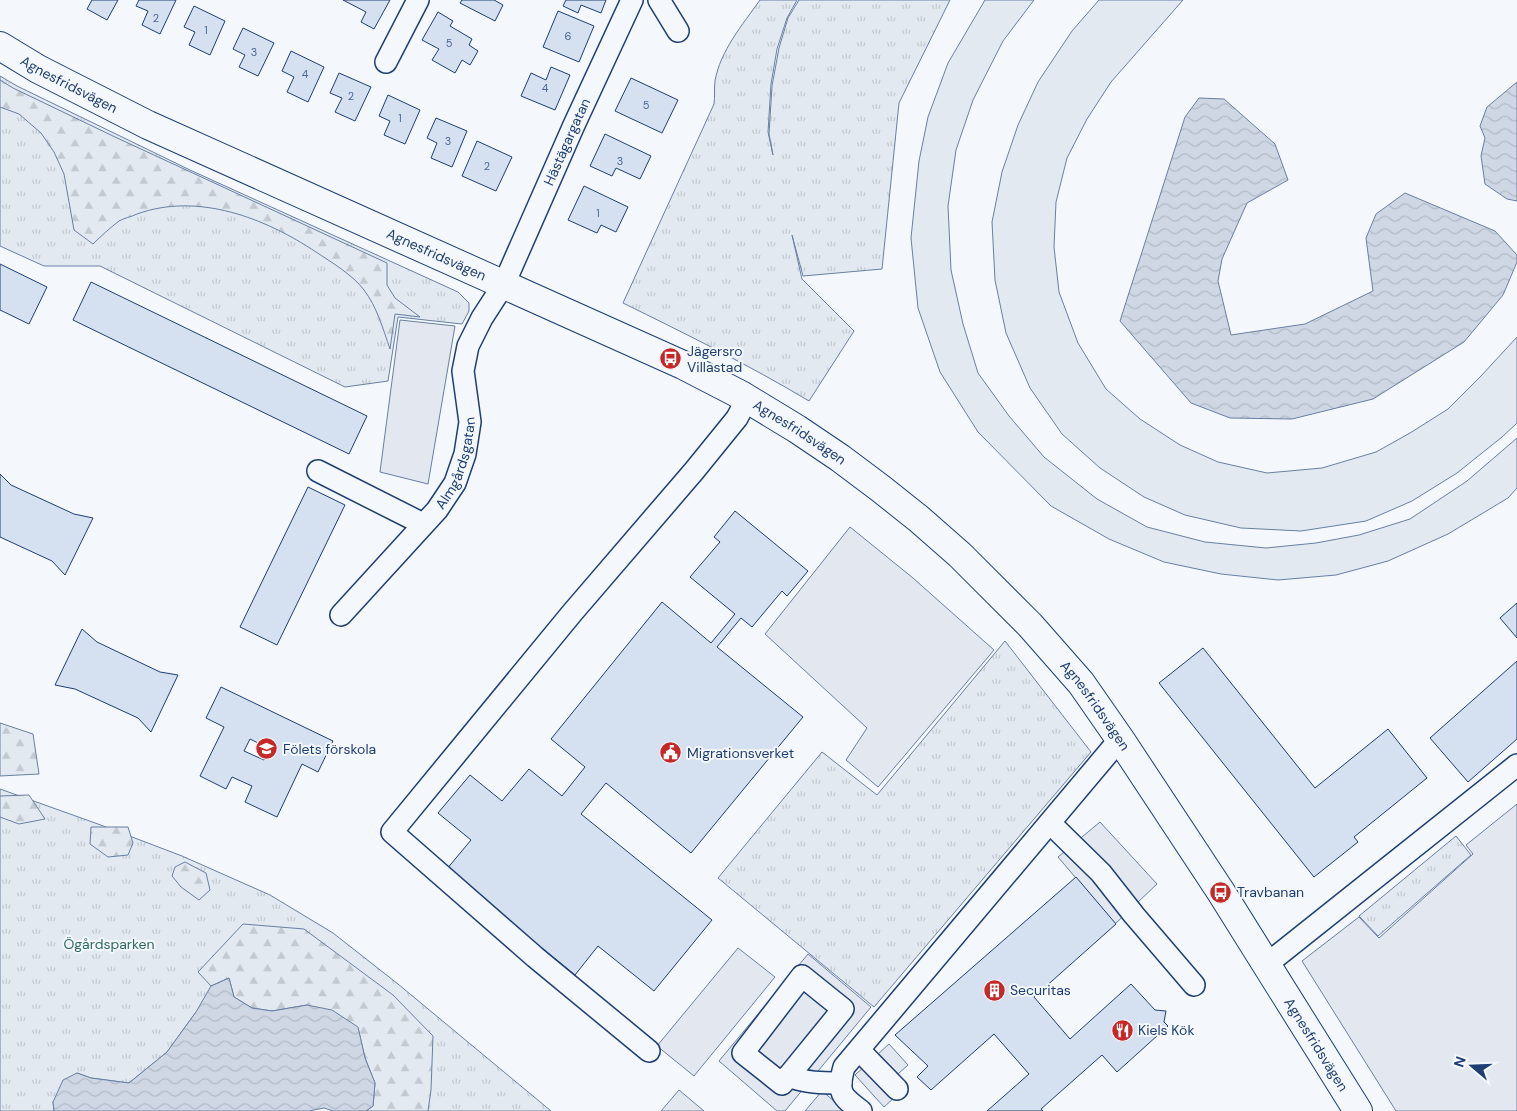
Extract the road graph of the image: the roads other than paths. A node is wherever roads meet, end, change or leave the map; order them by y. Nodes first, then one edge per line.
1 (418, 0) edge
2 (632, 0) edge
3 (659, 0) edge
4 (678, 31) dead end
5 (0, 46) edge
6 (386, 62) dead end
7 (504, 284) junction
8 (747, 399) junction
9 (318, 471) dead end
10 (423, 524) junction
11 (341, 614) dead end
12 (1120, 739) junction
13 (1517, 766) edge
14 (1050, 823) junction
15 (1267, 964) junction
16 (1194, 985) dead end
17 (859, 1050) junction
18 (650, 1051) dead end
19 (788, 1076) junction
20 (897, 1090) dead end
21 (846, 1101) edge
22 (1358, 1111) edge

1 - 6 street
2 - 7 street, Hästägargatan
3 - 4 street
5 - 7 main road, Agnesfridsvägen
7 - 8 main road, Agnesfridsvägen
7 - 10 street, Almgårdsgatan
8 - 12 main road, Agnesfridsvägen
8 - 18 street
9 - 10 street
10 - 11 street, Almgårdsgatan
12 - 14 street
12 - 15 main road, Agnesfridsvägen
13 - 15 street
14 - 16 street
14 - 17 street
15 - 22 main road, Agnesfridsvägen
17 - 20 street
17 - 21 street
19 - 19 street
19 - 21 street

